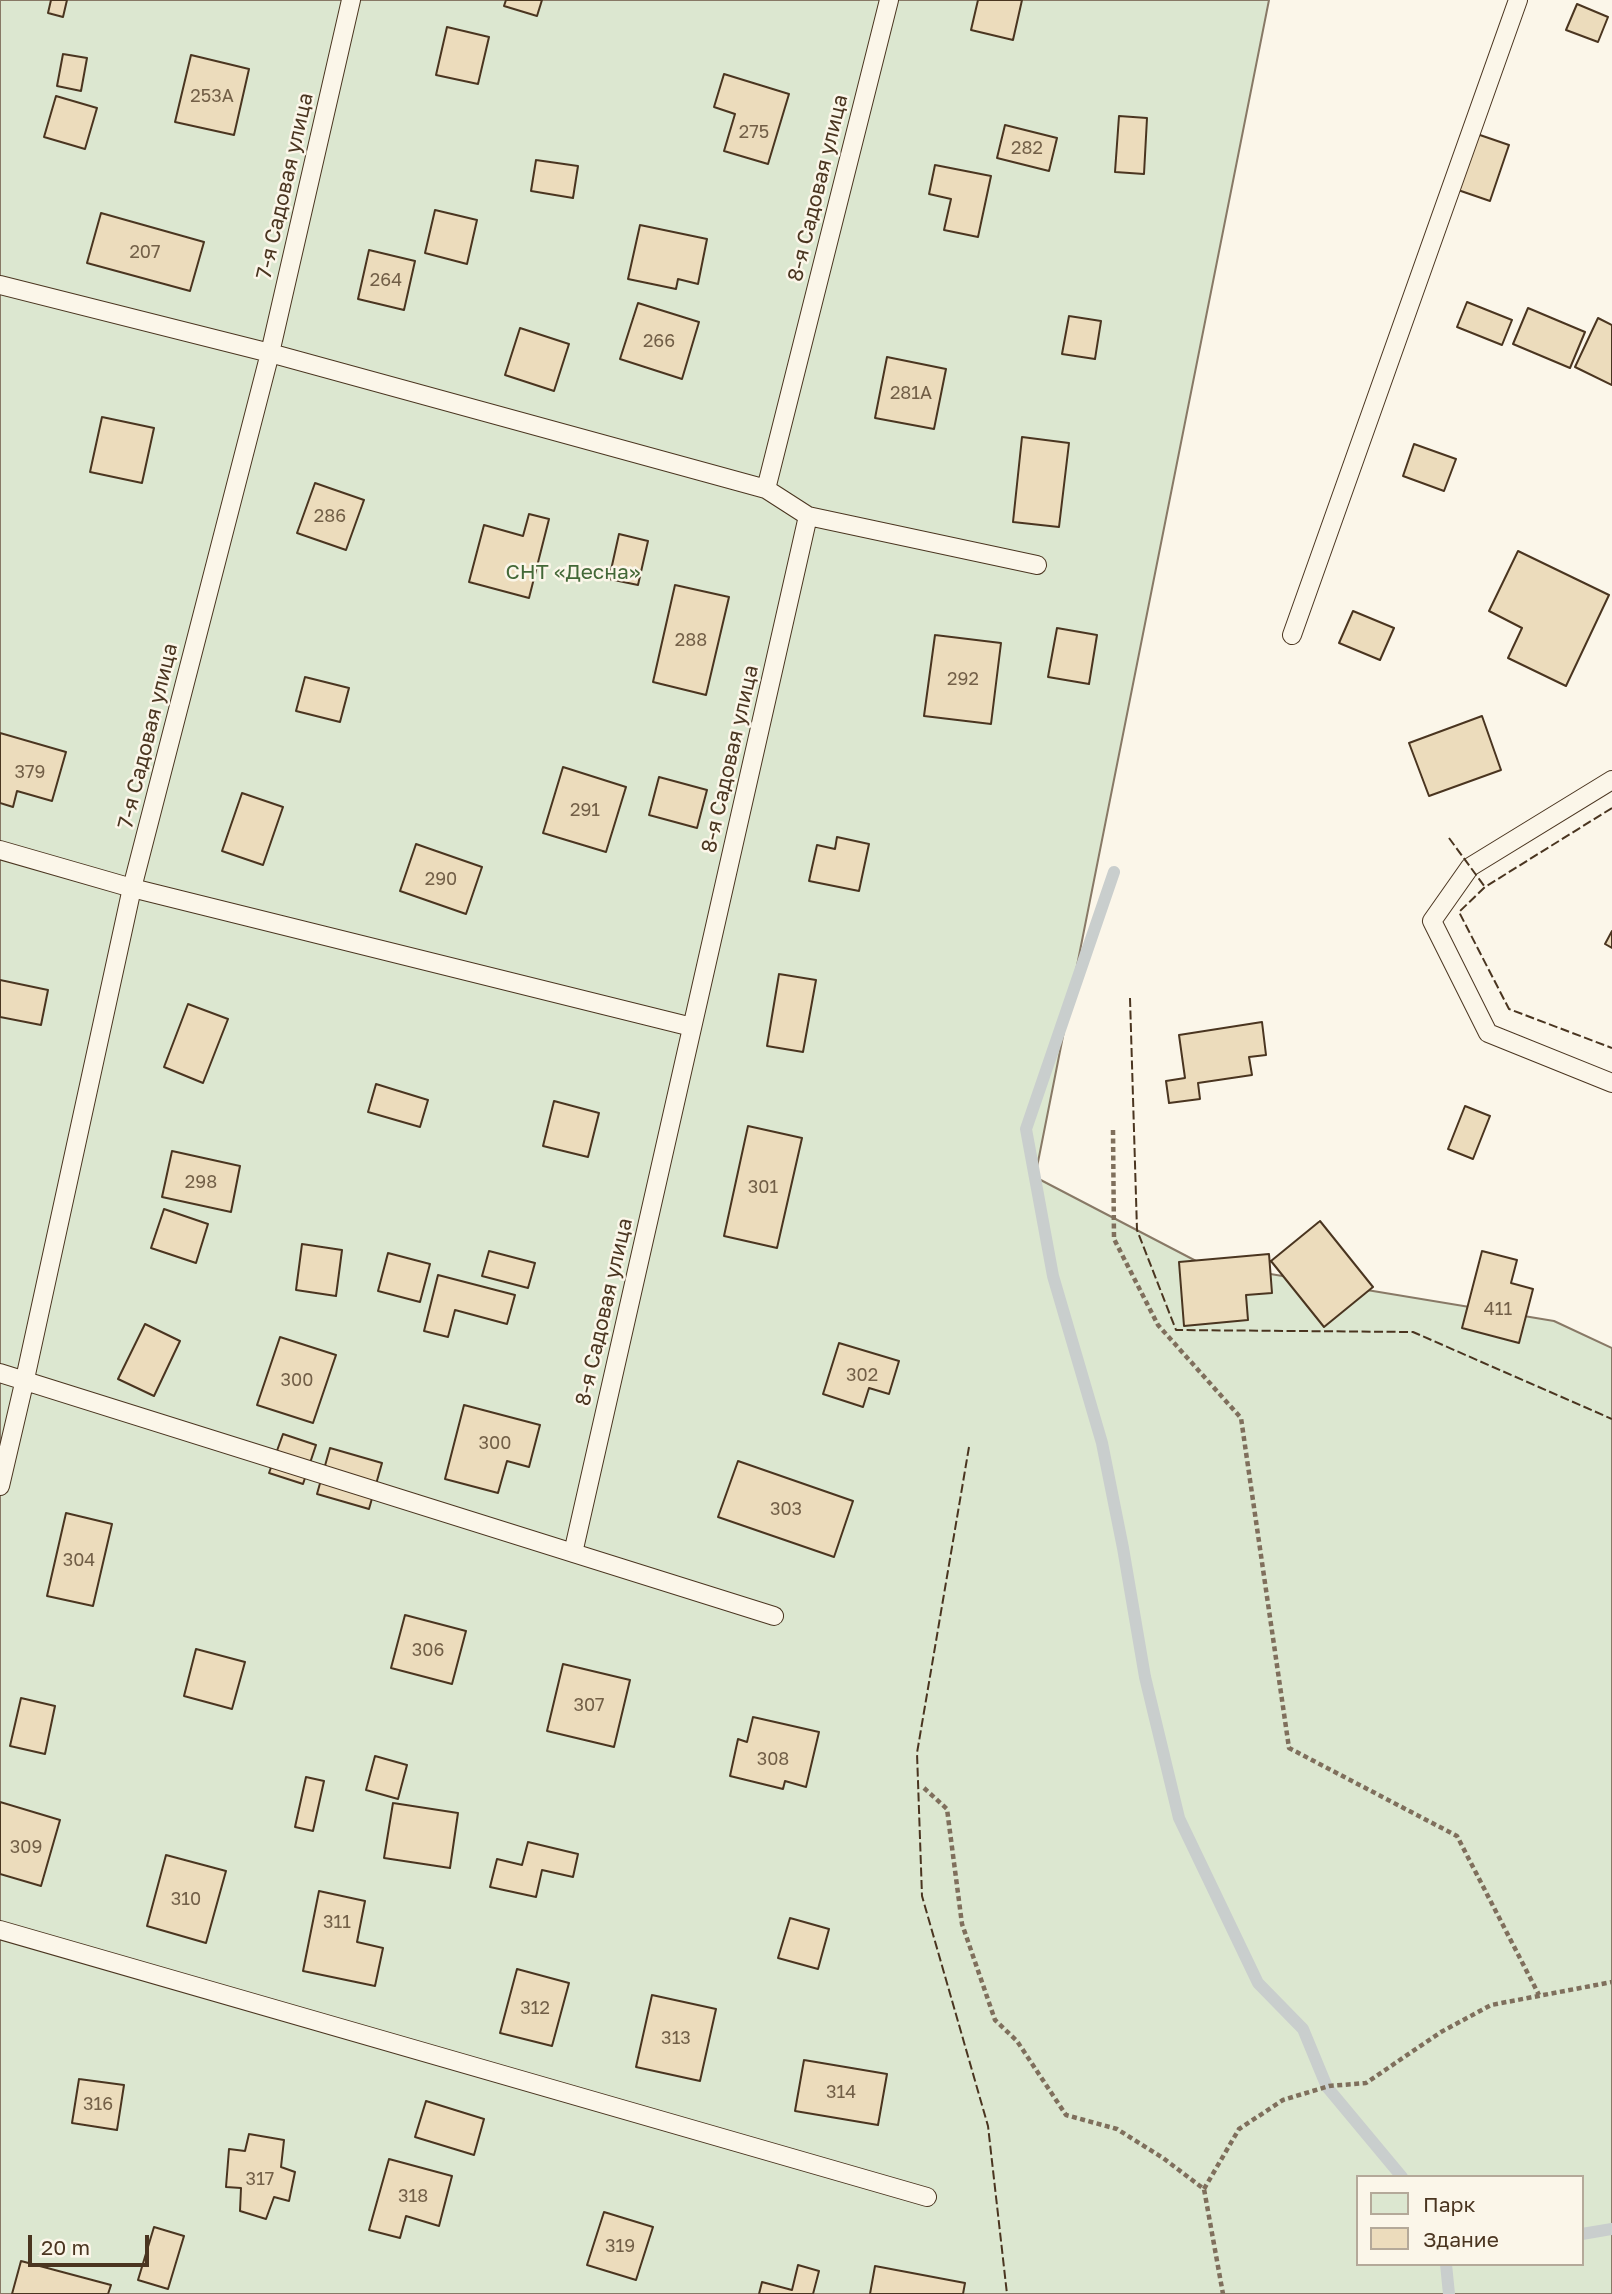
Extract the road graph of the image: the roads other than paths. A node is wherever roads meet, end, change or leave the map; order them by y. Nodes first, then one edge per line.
1 (351, 0) edge
2 (889, 0) edge
3 (1518, 0) edge
4 (0, 285) edge
5 (270, 354) junction
6 (766, 489) junction
7 (808, 516) junction
8 (1037, 565) dead end
9 (1292, 635) dead end
10 (1612, 780) edge
11 (0, 850) edge
12 (132, 887) junction
13 (692, 1027) junction
14 (1612, 1083) edge
15 (0, 1373) edge
16 (25, 1379) junction
17 (0, 1486) edge
18 (573, 1553) junction
19 (774, 1616) dead end
20 (0, 1930) edge
21 (927, 2197) dead end

1 - 5 lane, 7-я Садовая улица
2 - 6 lane, 8-я Садовая улица
3 - 9 lane
4 - 5 lane
5 - 6 lane
5 - 12 lane, 7-я Садовая улица
6 - 7 lane
7 - 8 lane
7 - 13 lane, 8-я Садовая улица
10 - 14 lane
11 - 12 lane
12 - 13 lane
12 - 16 lane, 7-я Садовая улица
13 - 18 lane, 8-я Садовая улица
15 - 16 lane
16 - 17 lane, 7-я Садовая улица
16 - 18 lane
18 - 19 lane
20 - 21 lane

